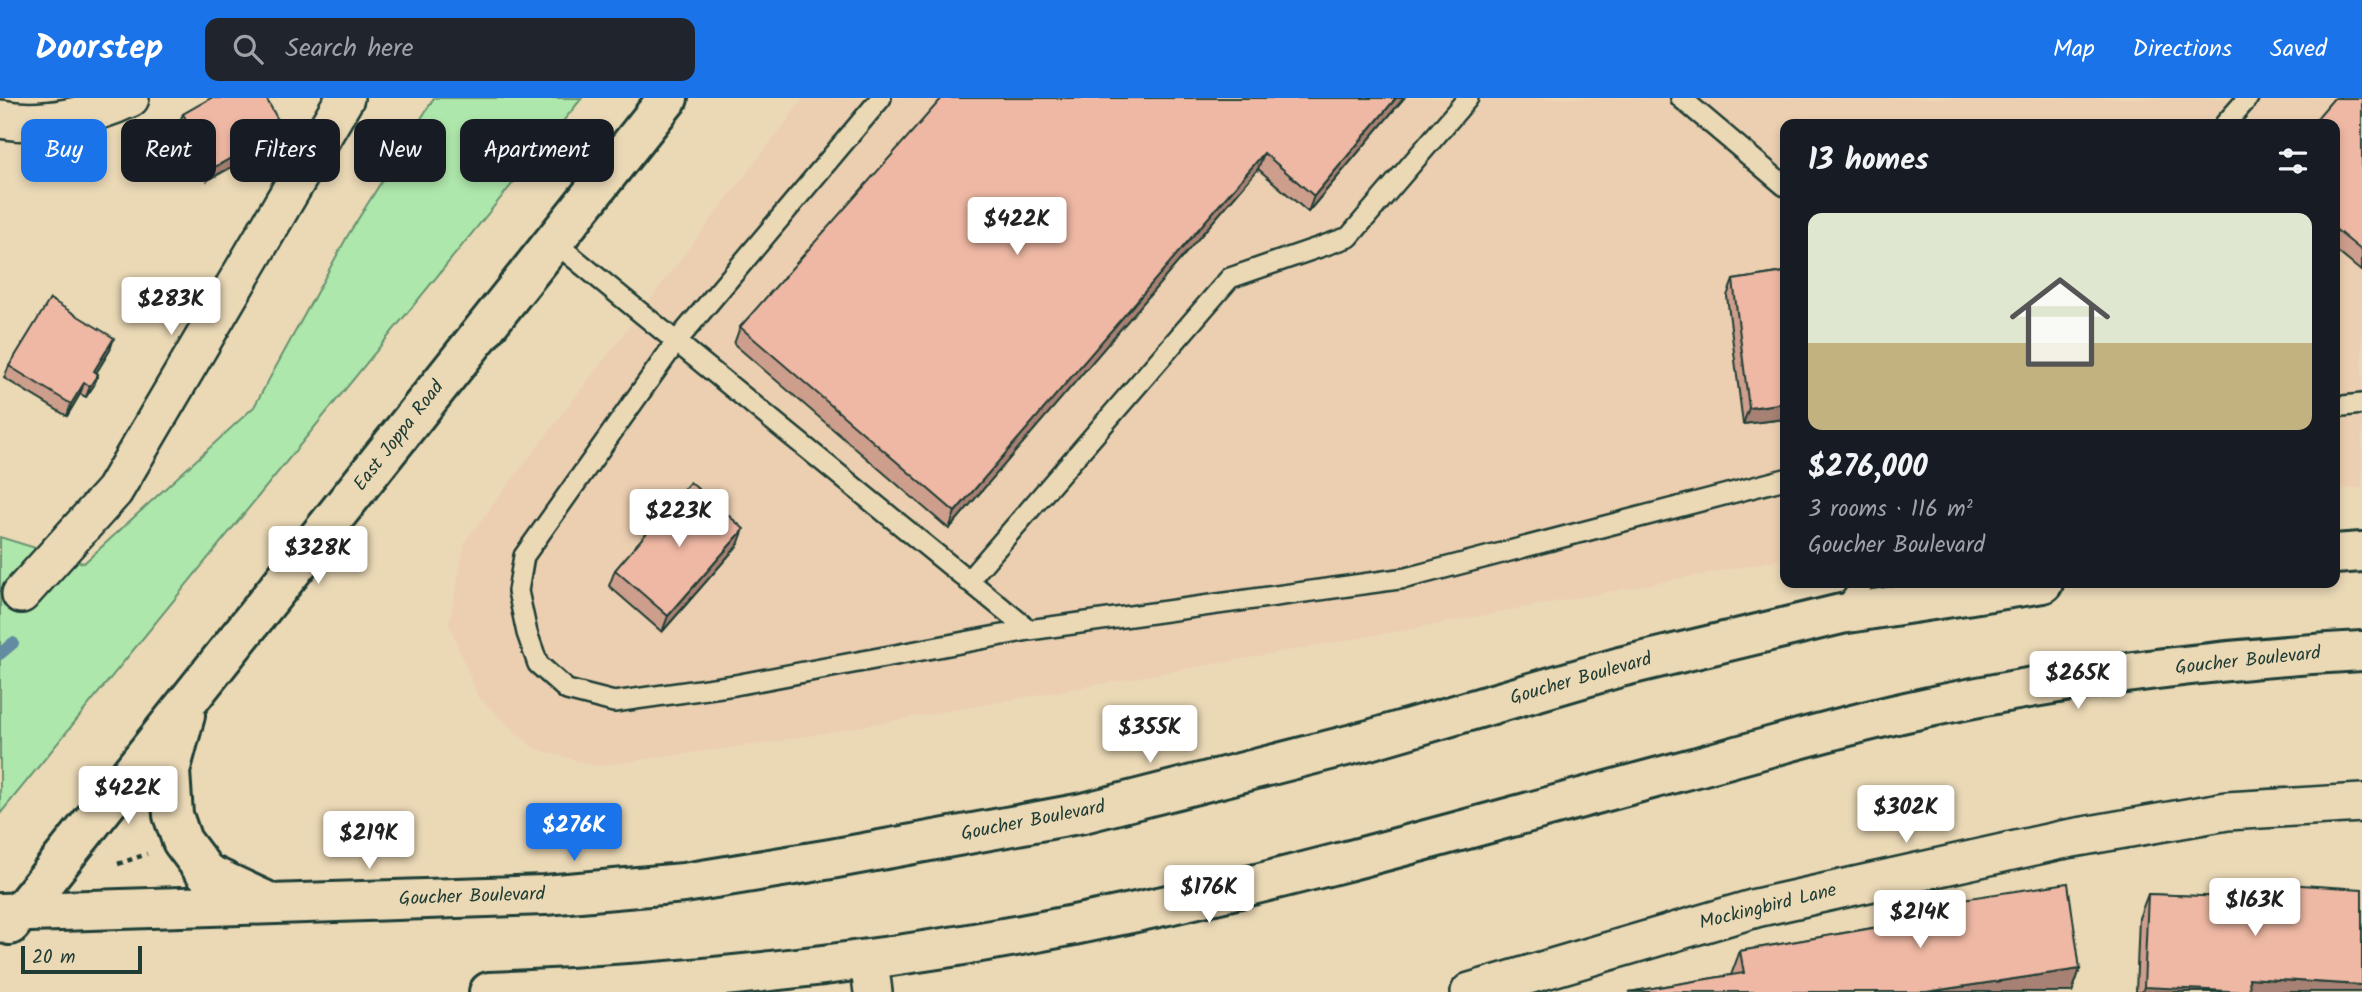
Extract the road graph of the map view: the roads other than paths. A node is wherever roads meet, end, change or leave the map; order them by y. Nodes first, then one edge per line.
1 (130, 98) edge
2 (345, 98) edge
3 (668, 98) edge
4 (881, 98) edge
5 (1468, 98) edge
6 (1681, 98) edge
7 (2248, 98) edge
8 (0, 119) edge
9 (2229, 119) edge
10 (1780, 182) edge
11 (553, 241) junction
12 (676, 342) junction
13 (2362, 404) edge
14 (2340, 406) edge
15 (1780, 480) edge
16 (2362, 552) edge
17 (2340, 554) edge
18 (968, 581) junction
19 (1859, 588) edge
20 (2003, 588) edge
21 (11, 591) edge
22 (1841, 614) junction
23 (1029, 630) junction
24 (2362, 651) edge
25 (189, 701) junction
26 (2362, 803) edge
27 (272, 904) junction
28 (7, 921) edge
29 (871, 977) edge
30 (489, 992) edge
31 (1470, 992) edge

1 - 8 street
2 - 21 street
3 - 11 main road, East Joppa Road
4 - 12 lane
5 - 18 lane
6 - 10 lane
7 - 9 lane
11 - 12 lane
11 - 25 main road, East Joppa Road
12 - 18 lane
12 - 23 lane
13 - 14 lane
15 - 23 lane
16 - 17 main road
18 - 23 lane
19 - 22 lane
20 - 22 main road, Goucher Boulevard
22 - 27 main road, Goucher Boulevard
24 - 29 main road, Goucher Boulevard
25 - 27 main road
25 - 28 main road, East Joppa Road
26 - 31 street, Mockingbird Lane
27 - 28 main road, Goucher Boulevard
29 - 30 main road, Goucher Boulevard

